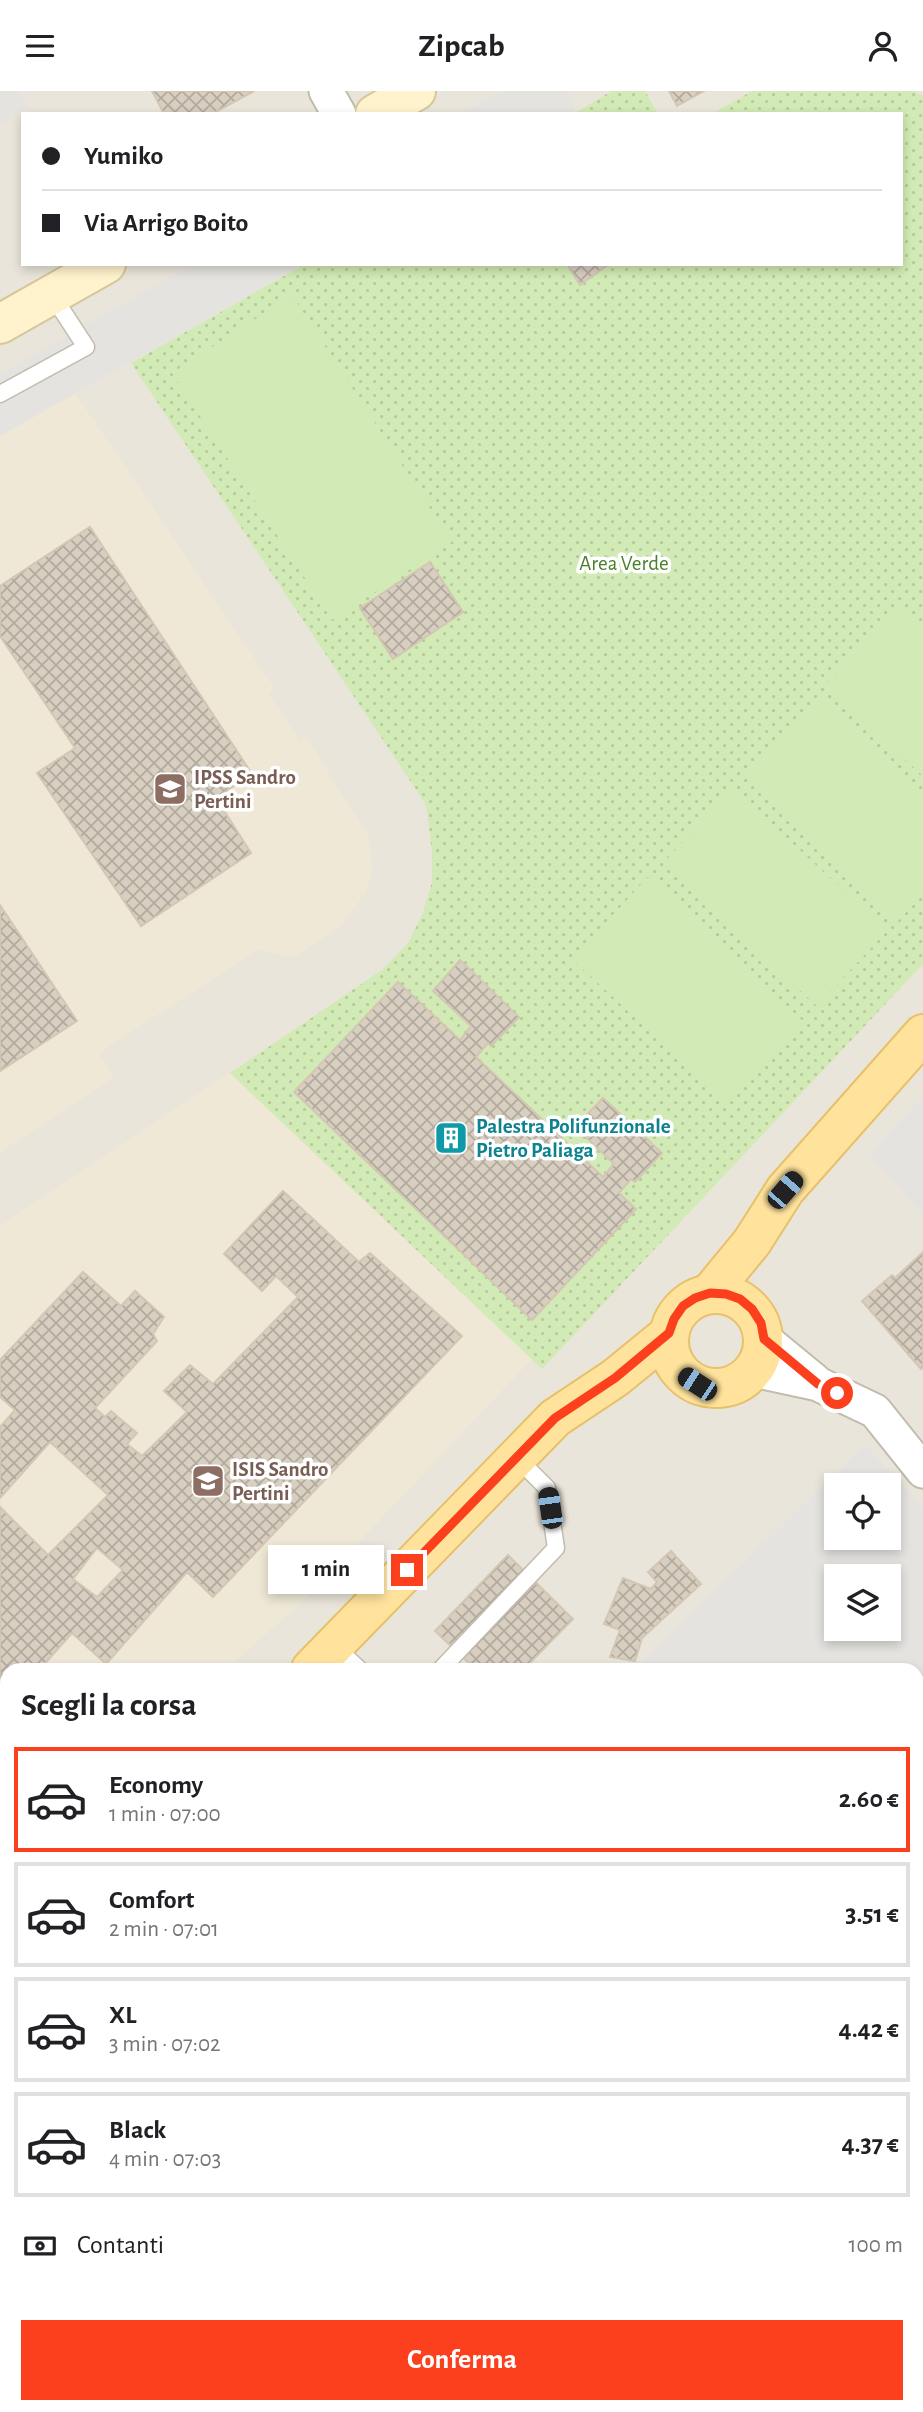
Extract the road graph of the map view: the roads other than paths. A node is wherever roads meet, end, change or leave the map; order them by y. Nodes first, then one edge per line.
1 (326, 91) edge
2 (416, 91) edge
3 (338, 112) edge
4 (379, 112) edge
5 (103, 266) edge
6 (52, 295) junction
7 (0, 324) edge
8 (0, 394) edge
9 (923, 1034) edge
10 (725, 1296) junction
11 (671, 1348) junction
12 (759, 1354) junction
13 (516, 1457) junction
14 (923, 1471) edge
15 (335, 1662) edge
16 (447, 1663) edge

1 - 3 street
2 - 4 main road
5 - 6 main road
6 - 7 main road
6 - 8 lane
9 - 10 main road
10 - 11 main road
10 - 12 main road
11 - 12 main road
11 - 13 main road
12 - 14 street
13 - 15 main road
13 - 16 lane

